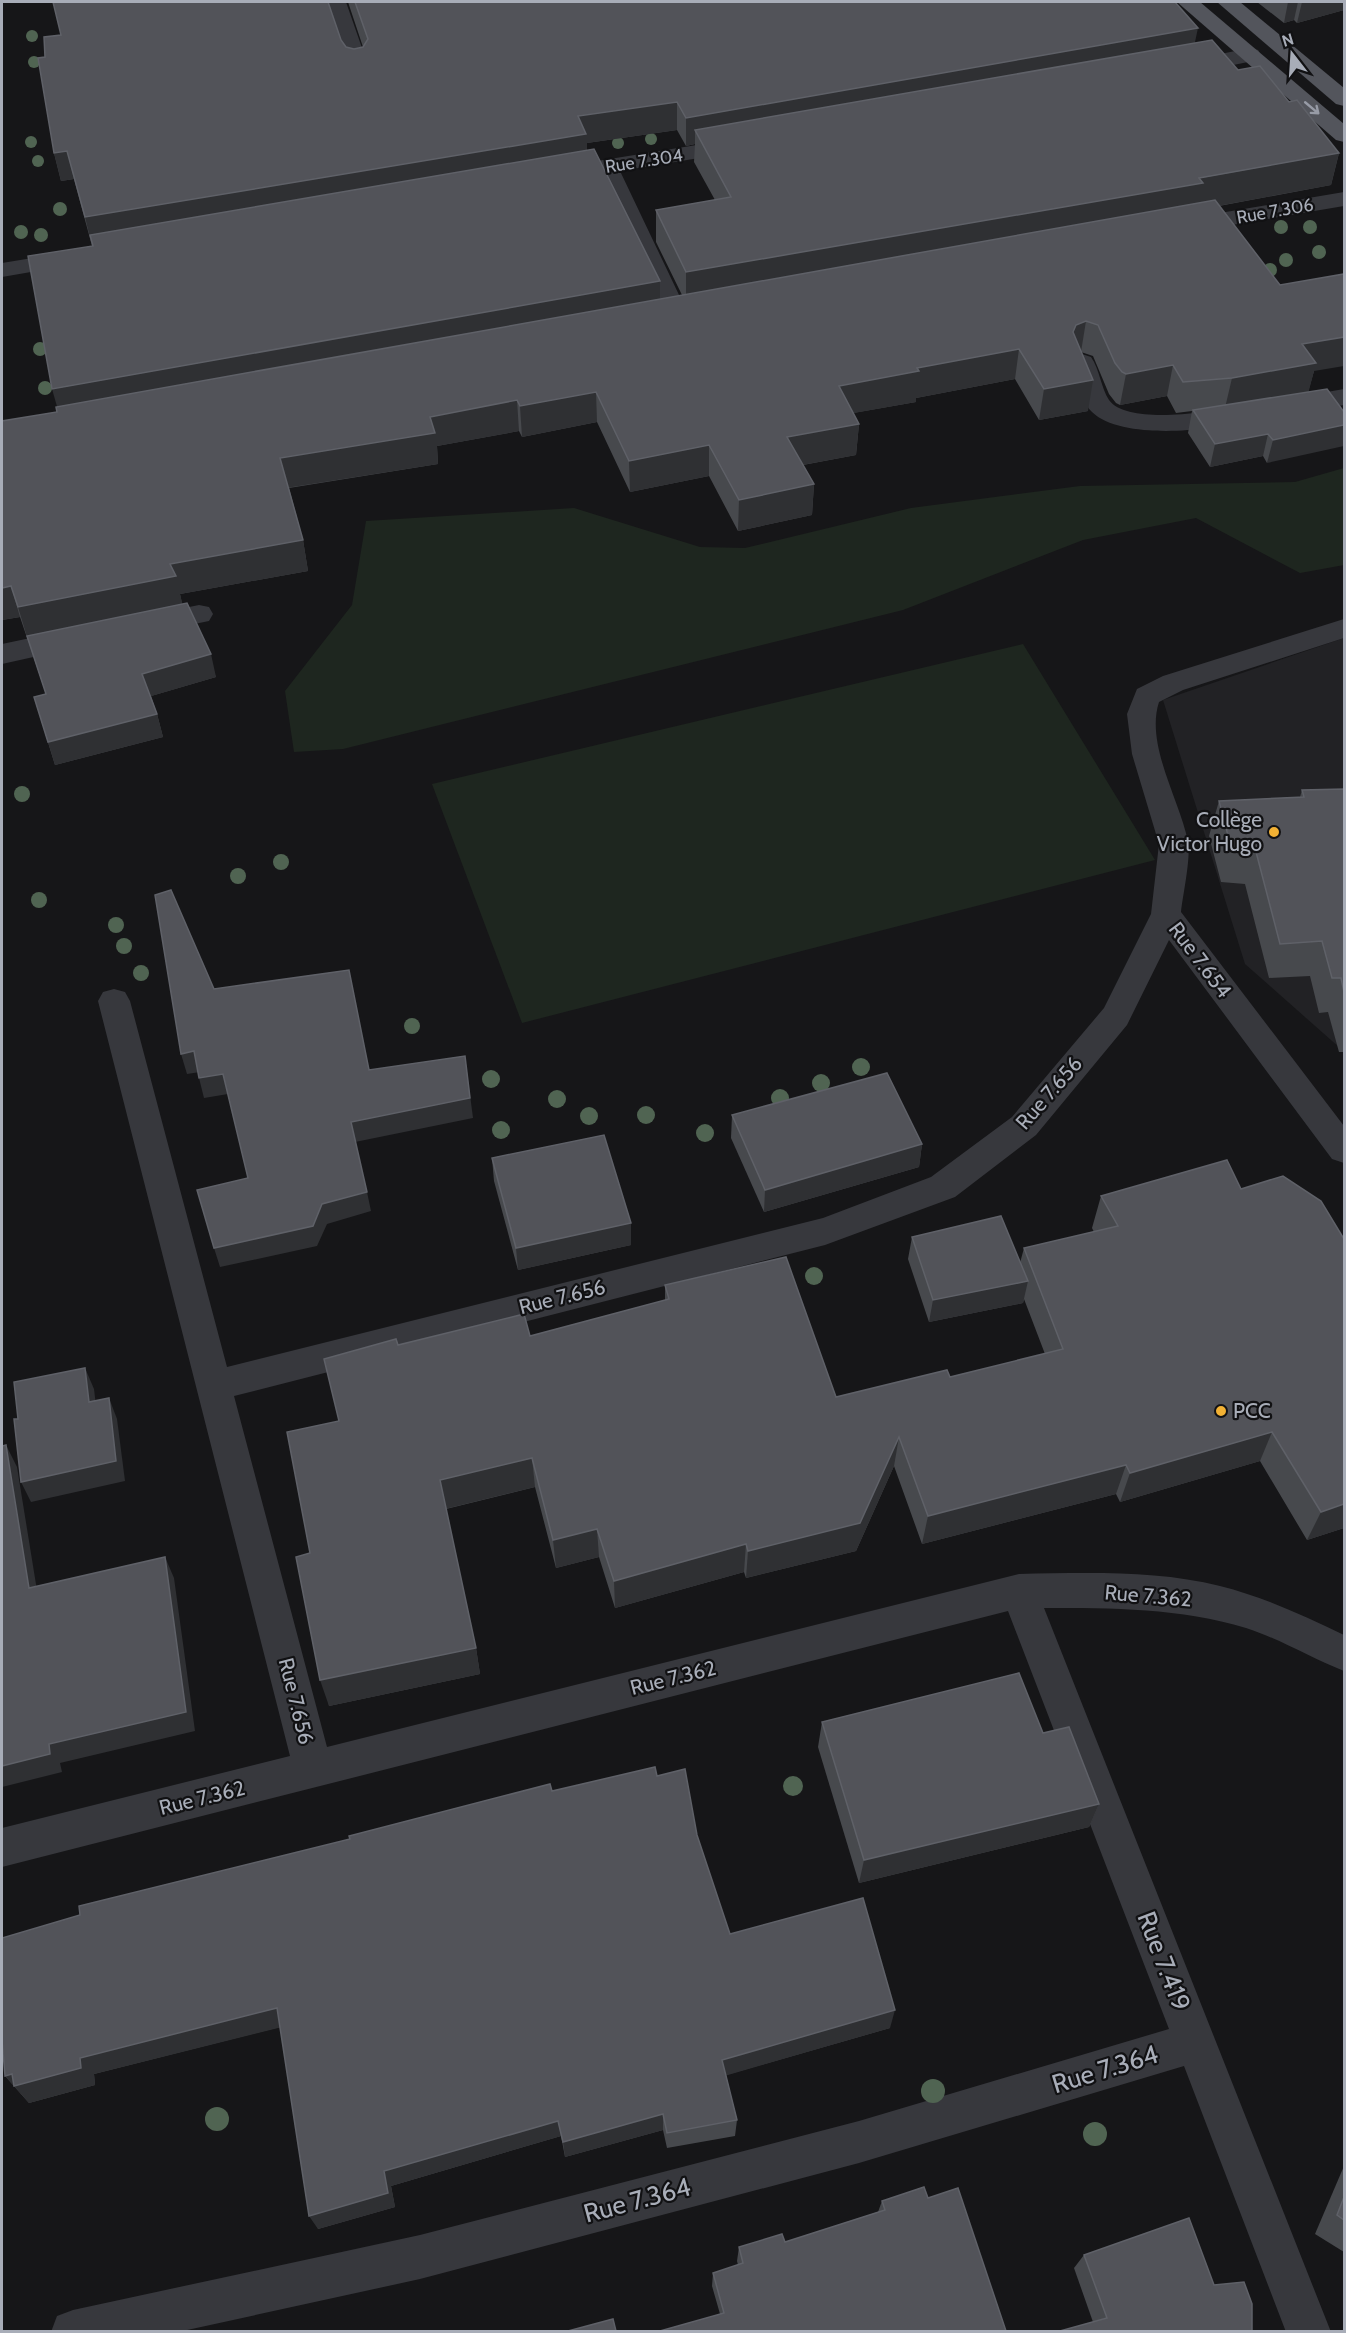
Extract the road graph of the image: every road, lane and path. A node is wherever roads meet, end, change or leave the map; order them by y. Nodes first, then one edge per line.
1 (335, 2) edge
2 (1188, 2) edge
3 (1228, 2) edge
4 (1250, 55) junction
5 (358, 68) edge
6 (1159, 73) edge
7 (1344, 99) edge
8 (1344, 135) edge
9 (760, 142) edge
10 (606, 166) junction
11 (536, 178) edge
12 (1344, 199) edge
13 (1163, 230) edge
14 (94, 255) edge
15 (2, 270) edge
16 (678, 318) edge
17 (1082, 362) edge
18 (1344, 397) edge
19 (199, 614) dead end
20 (129, 628) edge
21 (1344, 628) edge
22 (94, 635) edge
23 (2, 654) edge
24 (1166, 914) junction
25 (114, 1000) dead end
26 (1344, 1150) edge
27 (214, 1386) junction
28 (1019, 1591) junction
29 (1344, 1653) edge
30 (314, 1770) junction
31 (2, 1848) edge
32 (1195, 2042) junction
33 (73, 2331) edge
34 (1309, 2331) edge

1 - 5 street
2 - 4 main road
3 - 7 main road
4 - 6 street
4 -> 8 main road
9 - 10 street, Rue 7.304
10 - 11 street, Rue 7.304
10 - 16 street
12 - 13 street, Rue 7.306
14 - 15 street
17 - 18 street
19 - 20 street
21 - 24 street, Rue 7.654
22 - 23 street
24 - 26 street, Rue 7.654
24 - 27 street, Rue 7.656
25 - 27 street
27 - 30 street, Rue 7.656
28 - 29 street, Rue 7.362
28 - 30 street, Rue 7.362
28 - 32 street, Rue 7.419
30 - 31 street, Rue 7.362
32 - 33 street, Rue 7.364
32 - 34 street, Rue 7.419

